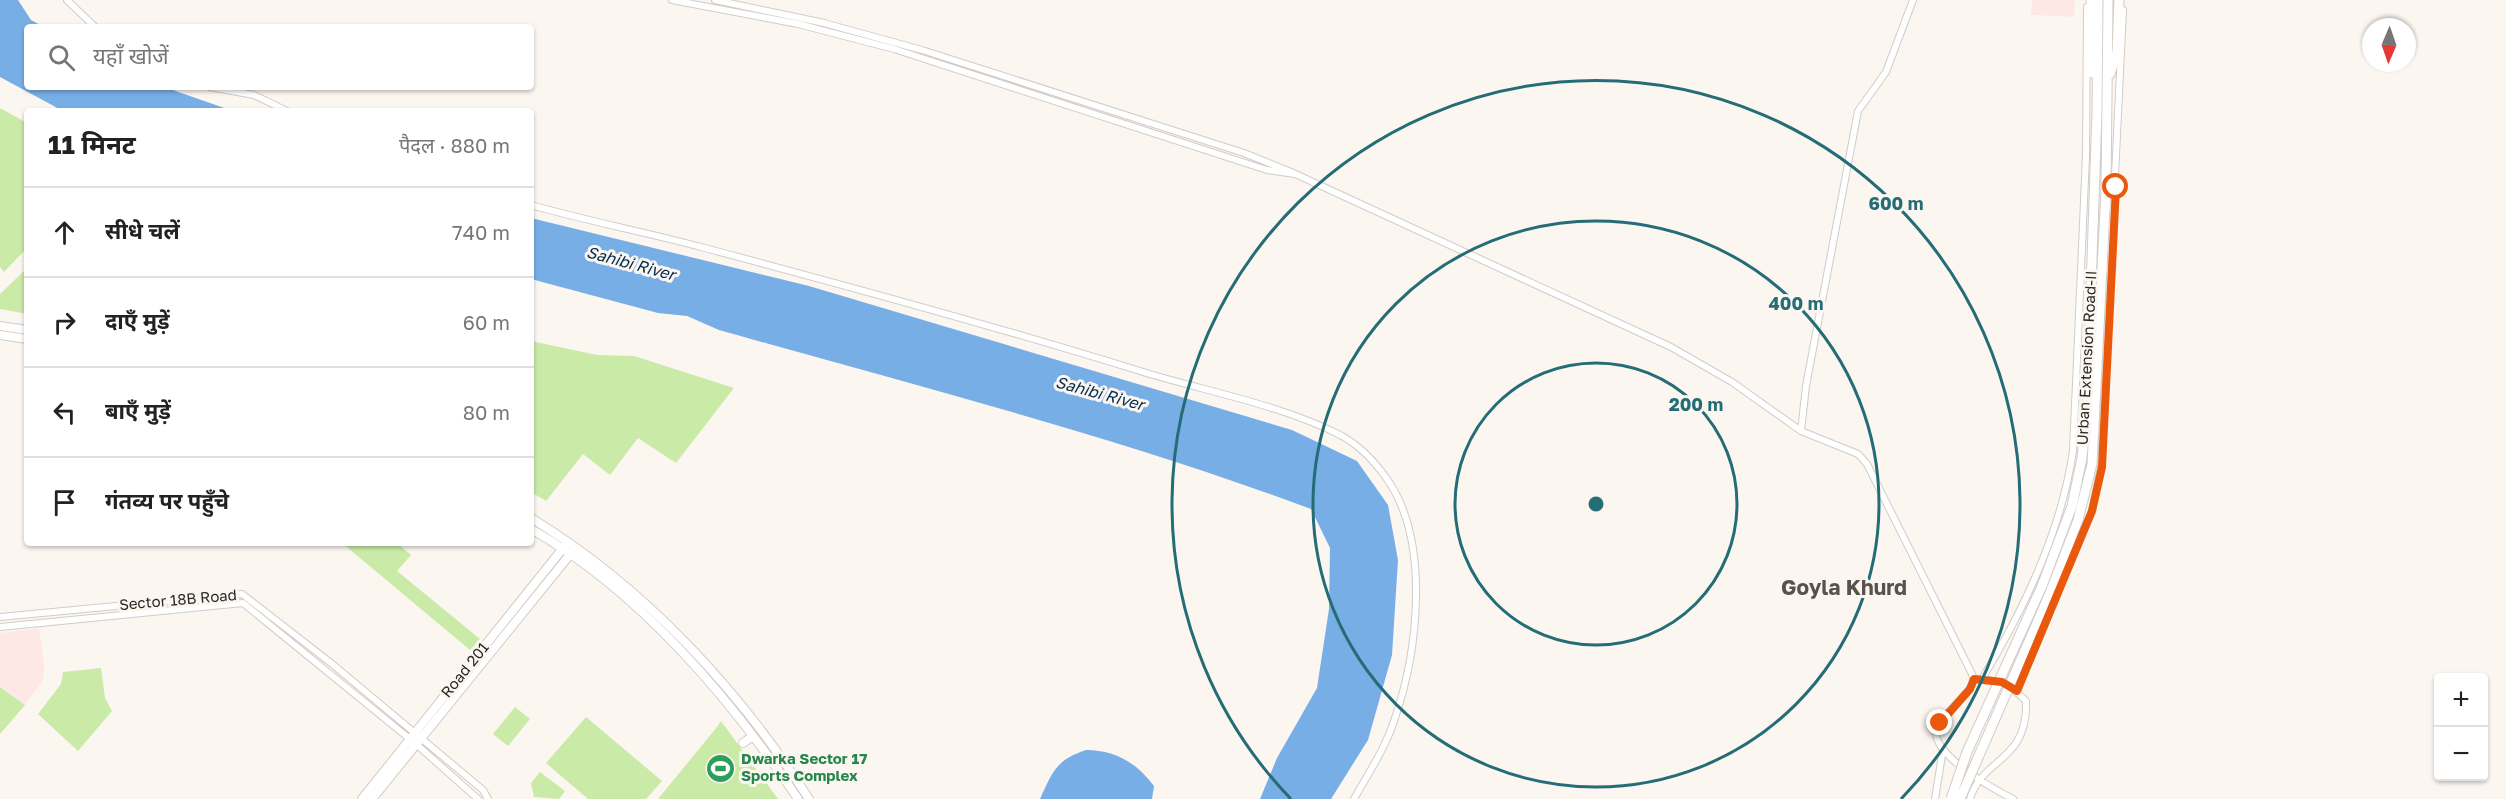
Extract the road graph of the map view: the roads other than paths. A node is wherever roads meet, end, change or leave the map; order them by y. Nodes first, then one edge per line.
1 (67, 0) edge
2 (672, 0) edge
3 (715, 0) edge
4 (1912, 0) edge
5 (2089, 0) edge
6 (2098, 0) edge
7 (2108, 0) edge
8 (2121, 0) edge
9 (92, 24) edge
10 (2108, 76) junction
11 (2097, 89) junction
12 (226, 90) edge
13 (280, 108) edge
14 (1295, 174) junction
15 (534, 206) edge
16 (0, 326) edge
17 (0, 335) edge
18 (24, 335) edge
19 (24, 336) edge
20 (1801, 431) junction
21 (534, 520) edge
22 (2072, 523) junction
23 (534, 530) edge
24 (569, 546) junction
25 (570, 555) junction
26 (2046, 590) junction
27 (0, 617) edge
28 (0, 627) edge
29 (1974, 679) junction
30 (1982, 679) junction
31 (2017, 691) junction
32 (753, 736) junction
33 (415, 738) junction
34 (743, 743) dead end
35 (1943, 749) junction
36 (1979, 781) junction
37 (362, 799) edge
38 (372, 799) edge
39 (478, 799) edge
40 (489, 799) edge
41 (798, 799) edge
42 (809, 799) edge
43 (1354, 799) edge
44 (1935, 799) edge
45 (1951, 799) edge
46 (1960, 799) edge
47 (1970, 799) edge
48 (2013, 799) edge

1 - 9 street
2 - 14 street
3 - 14 street
4 - 20 street
5 - 11 highway
5 - 30 street
6 - 11 highway, Urban Extension Road-II
7 - 10 highway, Urban Extension Road-II
8 - 10 highway
8 - 31 street
10 - 22 highway, Urban Extension Road-II
11 - 22 highway, Urban Extension Road-II
12 - 13 street
14 - 20 street
15 - 43 street
16 - 18 main road
17 - 19 main road
20 - 29 street
21 - 24 main road
22 - 26 highway, Urban Extension Road-II
23 - 24 main road
24 - 25 main road, Road 201
24 - 33 main road, Road 201
24 - 42 main road
25 - 32 main road
25 - 33 main road, Road 201
26 - 45 highway, Urban Extension Road-II, bridge
26 - 46 highway, Urban Extension Road-II, bridge
27 - 33 street, Sector 18B Road
28 - 33 street, Sector 18B Road
29 - 30 street
29 - 35 street
30 - 31 street
31 - 36 street
32 - 34 main road
32 - 41 main road
33 - 37 main road, Road 201
33 - 38 main road, Road 201
33 - 39 street
33 - 40 street
35 - 36 street
35 - 44 street
36 - 47 street
36 - 48 street

